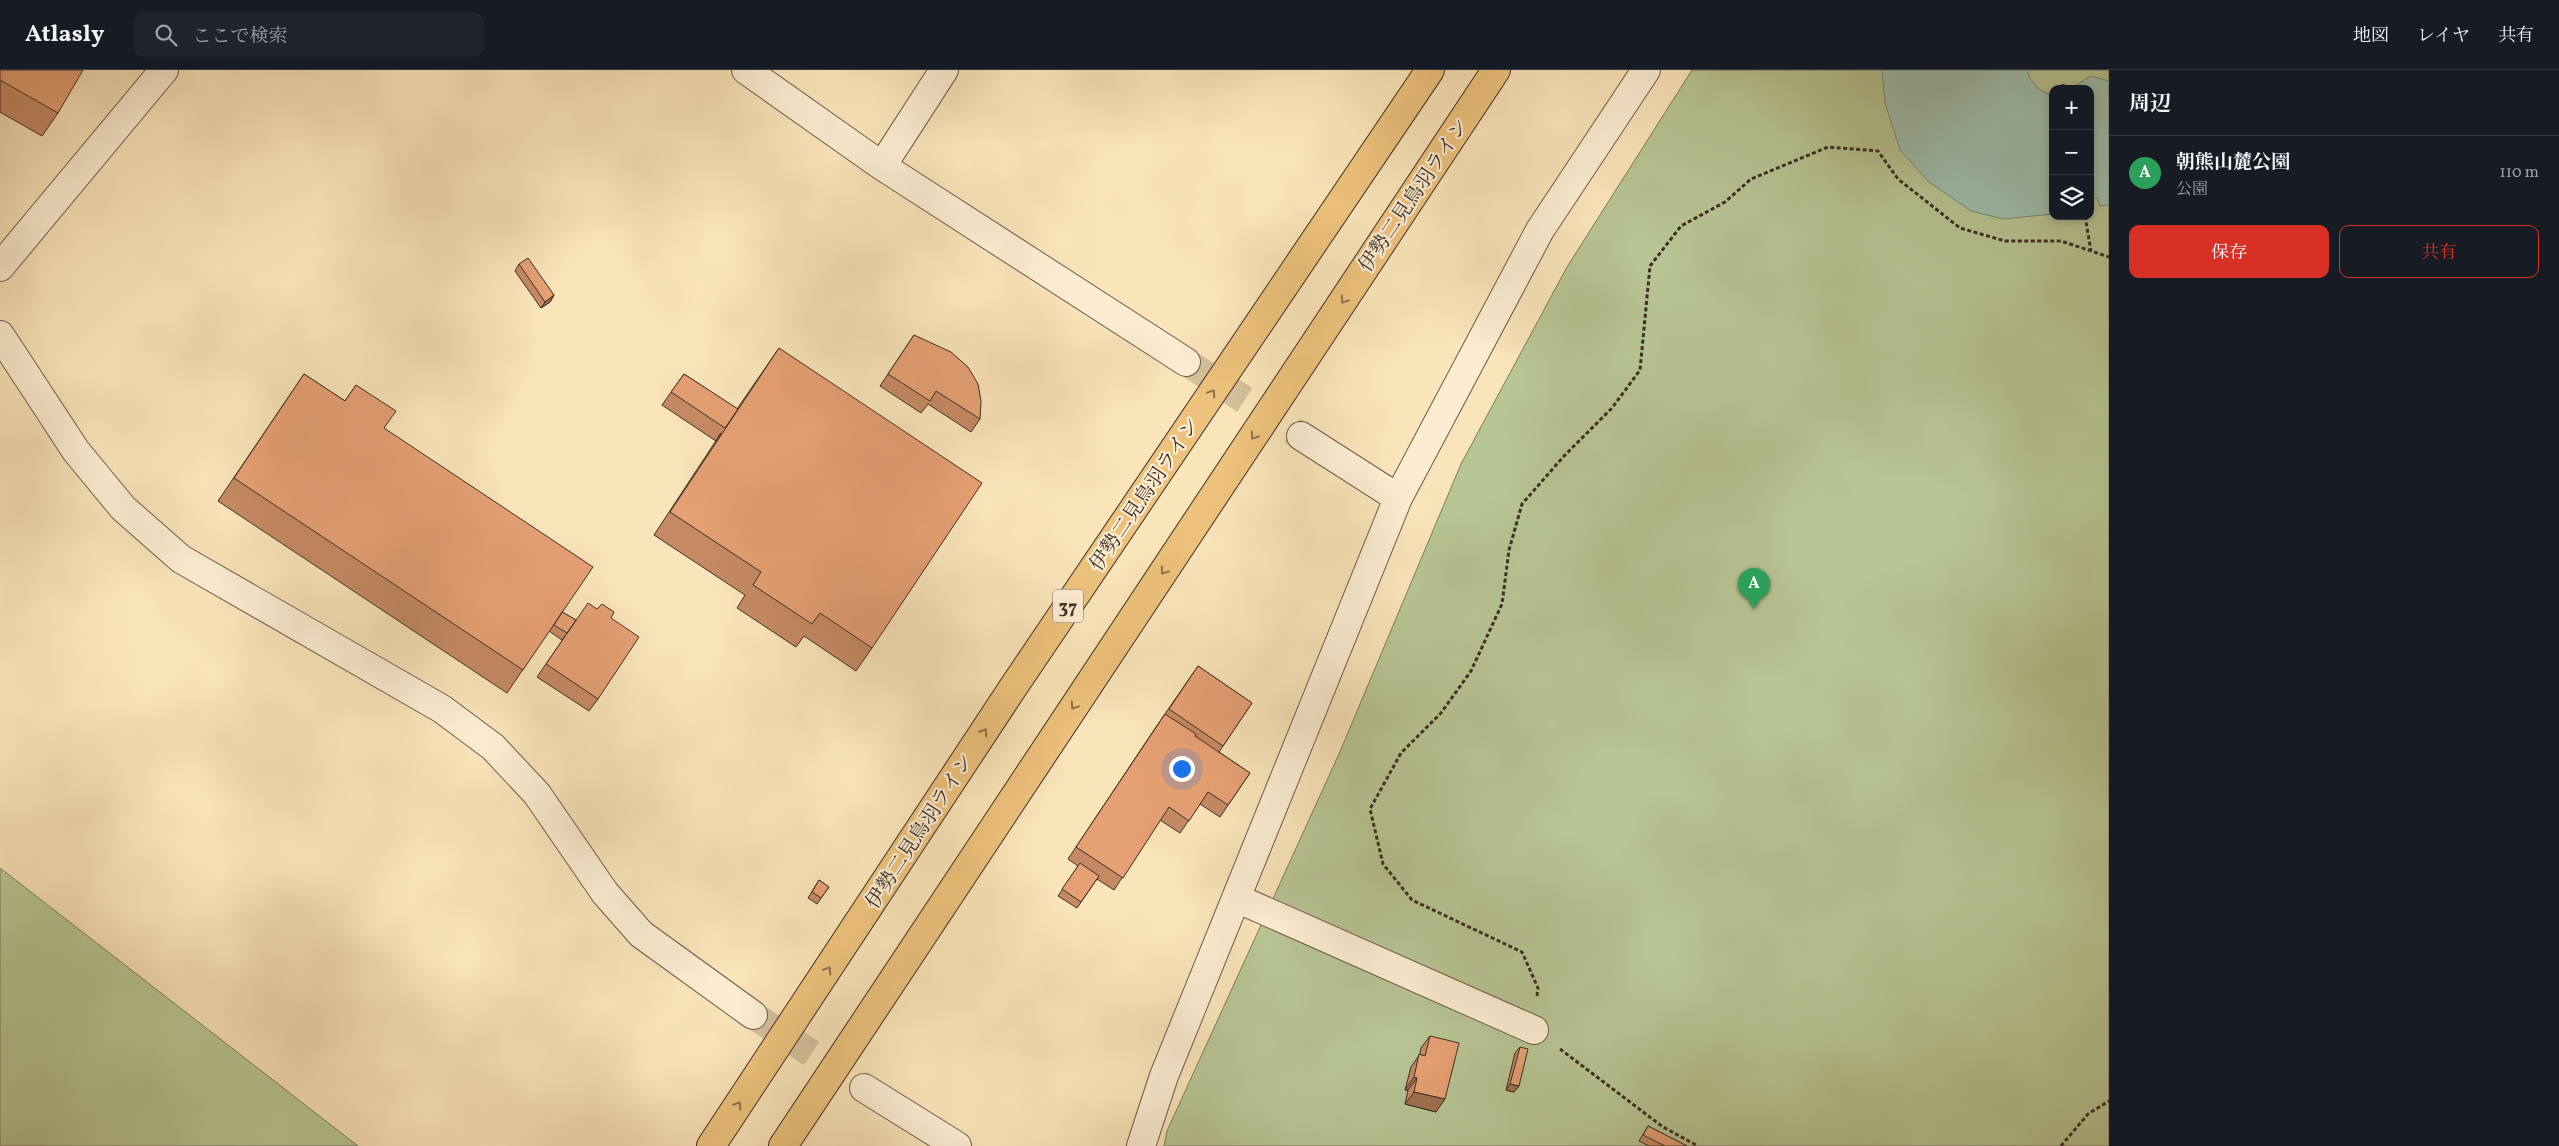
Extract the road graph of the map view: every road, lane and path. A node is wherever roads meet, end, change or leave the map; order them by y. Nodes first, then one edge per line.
1 (164, 70) edge
2 (746, 70) edge
3 (944, 70) edge
4 (1430, 70) edge
5 (1496, 70) edge
6 (1646, 70) edge
7 (882, 166) junction
8 (2086, 220) edge
9 (2091, 251) junction
10 (2109, 257) edge
11 (0, 267) edge
12 (0, 335) edge
13 (1186, 362) tunnel mouth
14 (1300, 436) tunnel mouth
15 (1398, 498) junction
16 (1236, 898) junction
17 (753, 1015) tunnel mouth
18 (1534, 1030) junction
19 (864, 1088) tunnel mouth
20 (2109, 1101) edge
21 (711, 1146) edge
22 (783, 1146) edge
23 (957, 1146) edge
24 (1141, 1146) edge
25 (1698, 1146) edge
26 (2061, 1146) edge

1 - 11 street
2 - 7 street
3 - 7 street
21 -> 4 main road, 伊勢二見鳥羽ライン / 37
5 -> 22 main road, 伊勢二見鳥羽ライン
6 - 15 street
7 - 13 street
8 - 9 path
9 - 10 path
9 - 18 path
12 - 17 street
14 - 15 street
15 - 16 street
16 - 18 street
16 - 24 street
18 - 25 path
19 - 23 street
20 - 26 path

